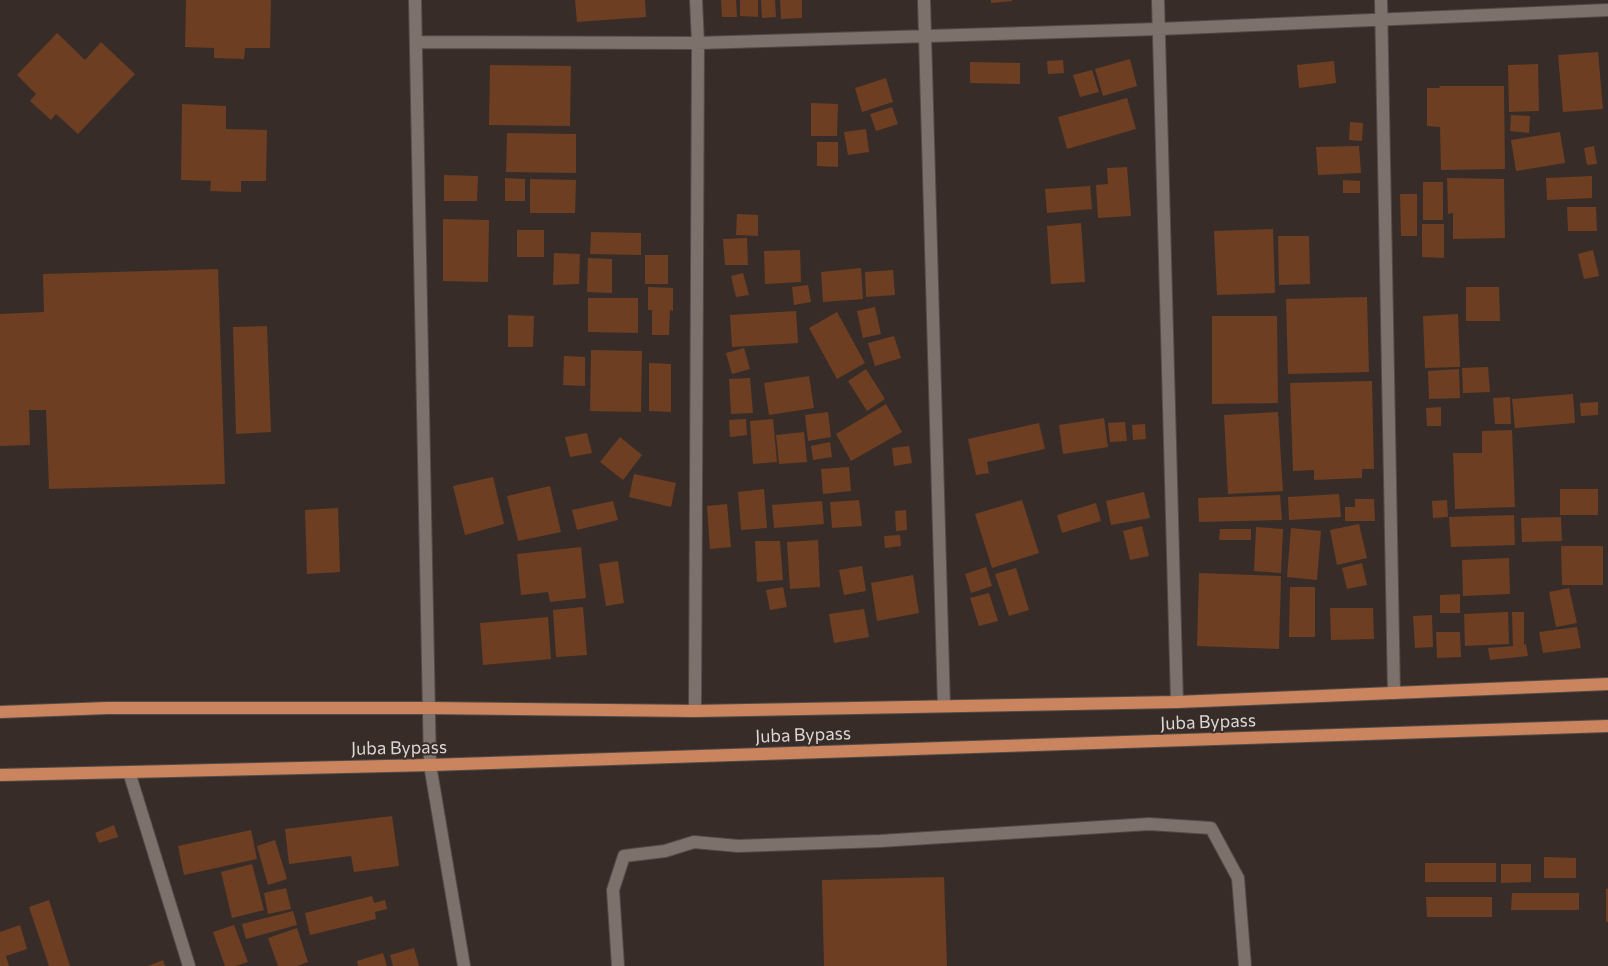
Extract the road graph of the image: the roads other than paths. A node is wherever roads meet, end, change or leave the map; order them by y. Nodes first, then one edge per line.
1 (416, 0) edge
2 (696, 0) edge
3 (924, 0) edge
4 (1158, 0) edge
5 (1381, 0) edge
6 (1608, 10) edge
7 (1382, 19) junction
8 (1159, 29) junction
9 (925, 35) junction
10 (416, 42) junction
11 (698, 43) junction
12 (1608, 684) edge
13 (1394, 693) junction
14 (1177, 702) junction
15 (944, 706) junction
16 (429, 708) junction
17 (695, 711) junction
18 (0, 712) edge
19 (1608, 726) edge
20 (430, 765) junction
21 (129, 772) junction
22 (0, 775) edge
23 (189, 966) edge
24 (464, 966) edge
25 (618, 966) edge
26 (1245, 966) edge

1 - 10 street
2 - 11 street
3 - 9 street
4 - 8 street
5 - 7 street
6 - 7 street
7 - 8 street
7 - 13 street
8 - 9 street
8 - 14 street
9 - 11 street
9 - 15 street
10 - 11 street
10 - 16 street
11 - 17 street
12 - 13 main road, Juba Bypass
13 - 14 main road, Juba Bypass
14 - 15 main road, Juba Bypass
15 - 17 main road, Juba Bypass
16 - 17 main road, Juba Bypass
16 - 18 main road, Juba Bypass
16 - 20 street
19 - 20 main road, Juba Bypass
20 - 21 main road, Juba Bypass
20 - 24 street
21 - 22 main road, Juba Bypass
21 - 23 street
25 - 26 street

